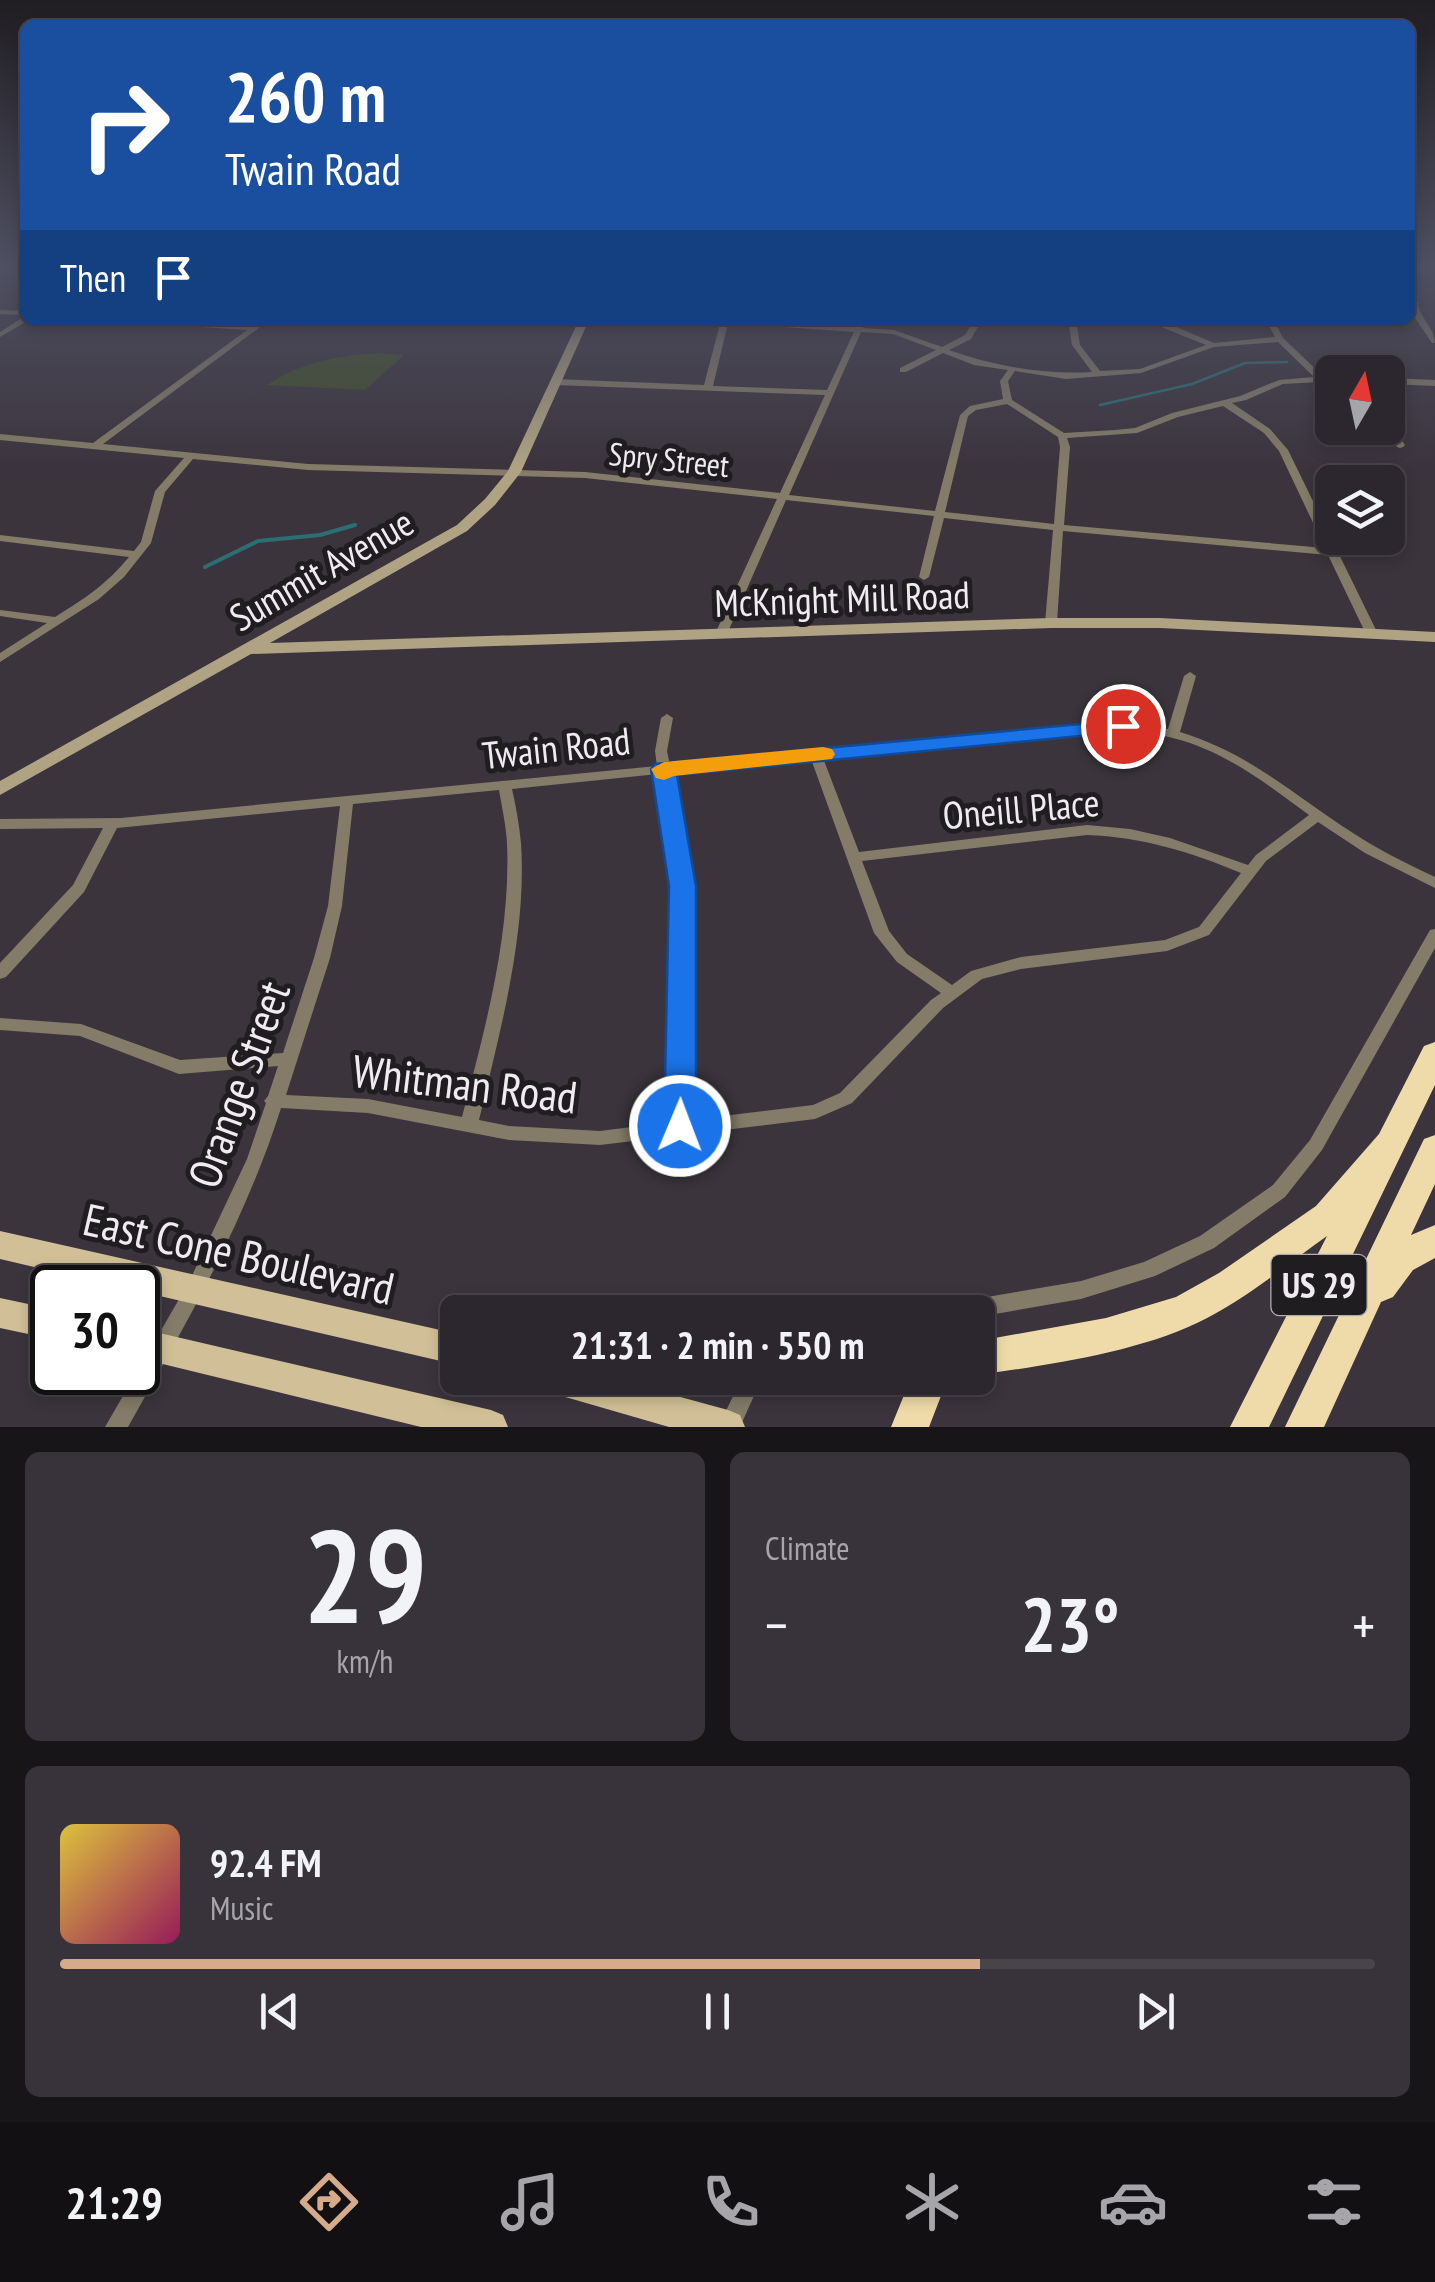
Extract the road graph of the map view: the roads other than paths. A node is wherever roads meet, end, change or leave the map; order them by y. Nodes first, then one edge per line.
1 (246, 335) edge
2 (577, 335) edge
3 (721, 335) edge
4 (856, 335) edge
5 (907, 335) edge
6 (969, 335) edge
7 (1074, 335) edge
8 (1188, 335) edge
9 (1278, 335) edge
10 (1280, 339) junction
11 (1214, 345) junction
12 (942, 349) junction
13 (903, 370) dead end
14 (1012, 370) junction
15 (1315, 373) edge
16 (1099, 376) junction
17 (1315, 379) edge
18 (555, 382) junction
19 (1405, 382) edge
20 (1435, 383) edge
21 (708, 388) junction
22 (829, 393) junction
23 (1008, 401) junction
24 (1225, 404) junction
25 (1062, 436) junction
26 (0, 437) edge
27 (94, 446) junction
28 (190, 456) junction
29 (514, 472) junction
30 (783, 496) junction
31 (939, 514) junction
32 (1315, 516) edge
33 (1057, 527) junction
34 (0, 538) edge
35 (1315, 550) edge
36 (1333, 555) edge
37 (137, 556) junction
38 (924, 577) dead end
39 (0, 613) edge
40 (57, 622) junction
41 (1050, 623) junction
42 (291, 626) junction
43 (1371, 632) junction
44 (721, 634) junction
45 (1435, 637) edge
46 (251, 649) junction
47 (303, 650) junction
48 (0, 658) edge
49 (1190, 676) dead end
50 (667, 718) dead end
51 (1174, 732) junction
52 (816, 755) junction
53 (664, 769) junction
54 (506, 785) junction
55 (0, 789) edge
56 (347, 800) junction
57 (1319, 815) junction
58 (0, 824) edge
59 (112, 824) junction
60 (854, 858) junction
61 (1249, 872) junction
62 (1435, 883) edge
63 (1435, 934) edge
64 (0, 972) edge
65 (951, 992) junction
66 (0, 1024) edge
67 (1435, 1054) edge
68 (288, 1059) junction
69 (273, 1102) junction
70 (470, 1125) junction
71 (680, 1126) junction
72 (1389, 1144) junction
73 (1435, 1149) edge
74 (1435, 1240) edge
75 (0, 1245) edge
76 (196, 1288) junction
77 (995, 1305) edge
78 (0, 1312) edge
79 (30, 1319) edge
80 (160, 1333) edge
81 (440, 1343) edge
82 (160, 1348) edge
83 (995, 1355) edge
84 (1325, 1380) junction
85 (129, 1395) edge
86 (615, 1395) edge
87 (744, 1395) edge
88 (923, 1395) edge
89 (116, 1427) edge
90 (492, 1427) edge
91 (729, 1427) edge
92 (910, 1427) edge
93 (1250, 1427) edge
94 (1304, 1427) edge

1 - 27 street
2 - 18 street, Summit Avenue
3 - 21 street
4 - 22 street
5 - 12 street
6 - 12 street
7 - 16 street
8 - 11 street
9 - 10 street
10 - 11 street
10 - 15 street
11 - 16 street
12 - 13 street
12 - 14 street
14 - 16 street
14 - 23 street
17 - 24 street
18 - 21 street
18 - 29 street, Summit Avenue
19 - 20 street
21 - 22 street
22 - 30 street
23 - 25 street
23 - 31 street
24 - 25 street
24 - 32 street
25 - 33 street
26 - 27 street, Spry Street
27 - 28 street, Spry Street
28 - 29 street, Spry Street
28 - 37 street
29 - 30 street, Spry Street
29 - 42 street, Summit Avenue
30 - 31 street, Spry Street
30 - 44 street
31 - 33 street, Spry Street
31 - 38 street
33 - 35 street, Spry Street
33 - 41 street
34 - 37 street
36 - 43 street
37 - 40 street
39 - 40 street
40 - 48 street
41 - 43 street, McKnight Mill Road
41 - 44 street, McKnight Mill Road
42 - 46 street, Summit Avenue
42 - 47 street
43 - 45 street, McKnight Mill Road
44 - 47 street, McKnight Mill Road
46 - 47 street, McKnight Mill Road
46 - 55 street, Summit Avenue
49 - 51 street
50 - 53 street
51 - 52 street, Twain Road
51 - 57 street, Twain Road
52 - 53 street, Twain Road
52 - 60 street
53 - 54 street, Twain Road
53 - 71 street
54 - 56 street, Twain Road
54 - 70 street
56 - 59 street, Twain Road
56 - 68 street, Orange Street
57 - 61 street, Whitman Road
57 - 62 street, Twain Road
58 - 59 street, Twain Road
59 - 64 street
60 - 61 street, Oneill Place
60 - 65 street
61 - 65 street, Whitman Road
63 - 77 street
65 - 71 street, Whitman Road
66 - 68 street
67 - 72 highway, US 29
68 - 69 street, Orange Street
69 - 70 street, Whitman Road
69 - 76 street, Orange Street
70 - 71 street, Whitman Road
72 - 83 highway
72 - 93 highway, US 29
73 - 84 highway, US 29
74 - 84 highway
75 - 76 main road, East Cone Boulevard
76 - 80 street, Orange Street
76 - 81 main road, East Cone Boulevard
78 - 79 main road
82 - 90 main road
84 - 94 highway, US 29
85 - 89 street, Orange Street
86 - 91 main road
87 - 91 street
88 - 92 highway

